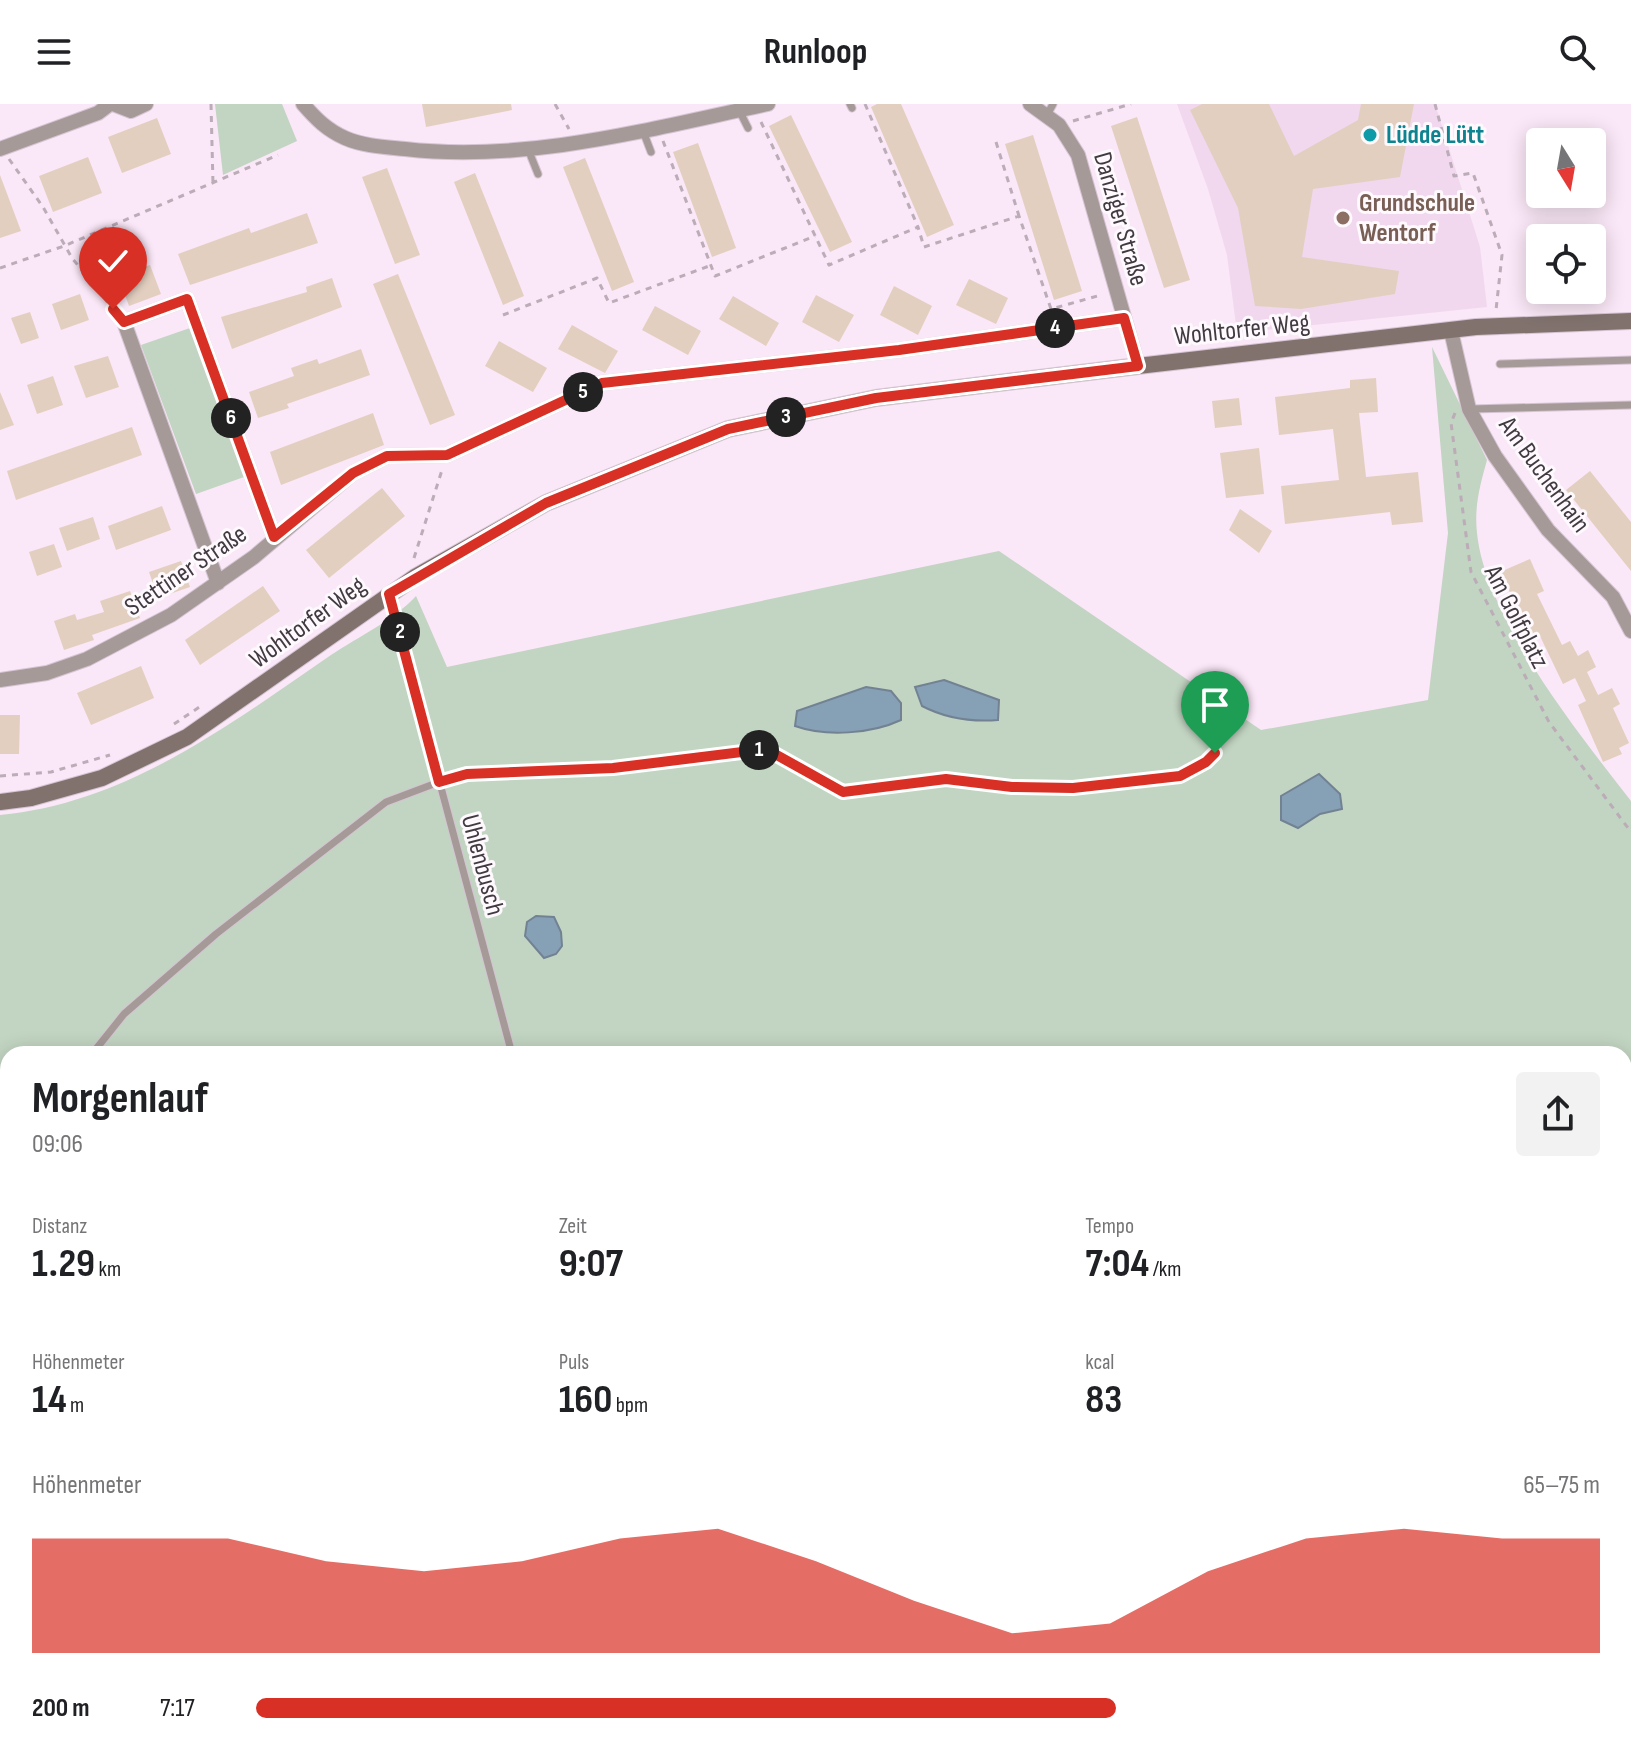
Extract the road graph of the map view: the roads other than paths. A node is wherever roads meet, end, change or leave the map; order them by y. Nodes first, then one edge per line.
1 (111, 104) edge
2 (146, 104) edge
3 (303, 104) edge
4 (1030, 104) edge
5 (753, 107) edge
6 (1050, 110) edge
7 (748, 128) dead end
8 (642, 129) junction
9 (2, 148) edge
10 (528, 149) junction
11 (651, 152) dead end
12 (538, 174) dead end
13 (1124, 318) junction
14 (1631, 321) edge
15 (1451, 331) junction
16 (1631, 360) edge
17 (1500, 364) dead end
18 (1138, 366) junction
19 (1631, 405) edge
20 (1469, 409) junction
21 (274, 537) junction
22 (218, 583) junction
23 (389, 594) junction
24 (1631, 631) edge
25 (0, 680) edge
26 (1235, 704) dead end
27 (439, 782) junction
28 (0, 802) edge
29 (98, 1046) edge
30 (510, 1046) edge

1 - 2 street
1 - 9 street
3 - 10 street
4 - 6 street, Danziger Straße
5 - 7 lane
5 - 8 street
6 - 13 street, Danziger Straße
8 - 10 street
8 - 11 lane
10 - 12 lane
13 - 18 street, Danziger Straße
13 - 21 street, Stettiner Straße
14 - 15 main road, Wohltorfer Weg
15 - 18 main road, Wohltorfer Weg
15 - 20 street, Am Buchenhain
16 - 17 lane
18 - 23 main road, Wohltorfer Weg
19 - 20 lane
20 - 24 street, Am Buchenhain
21 - 22 street, Stettiner Straße
21 - 22 street
22 - 25 street, Stettiner Straße
23 - 27 lane, Uhlenbusch
23 - 28 main road, Wohltorfer Weg
26 - 27 lane
27 - 29 lane
27 - 30 lane, Uhlenbusch

